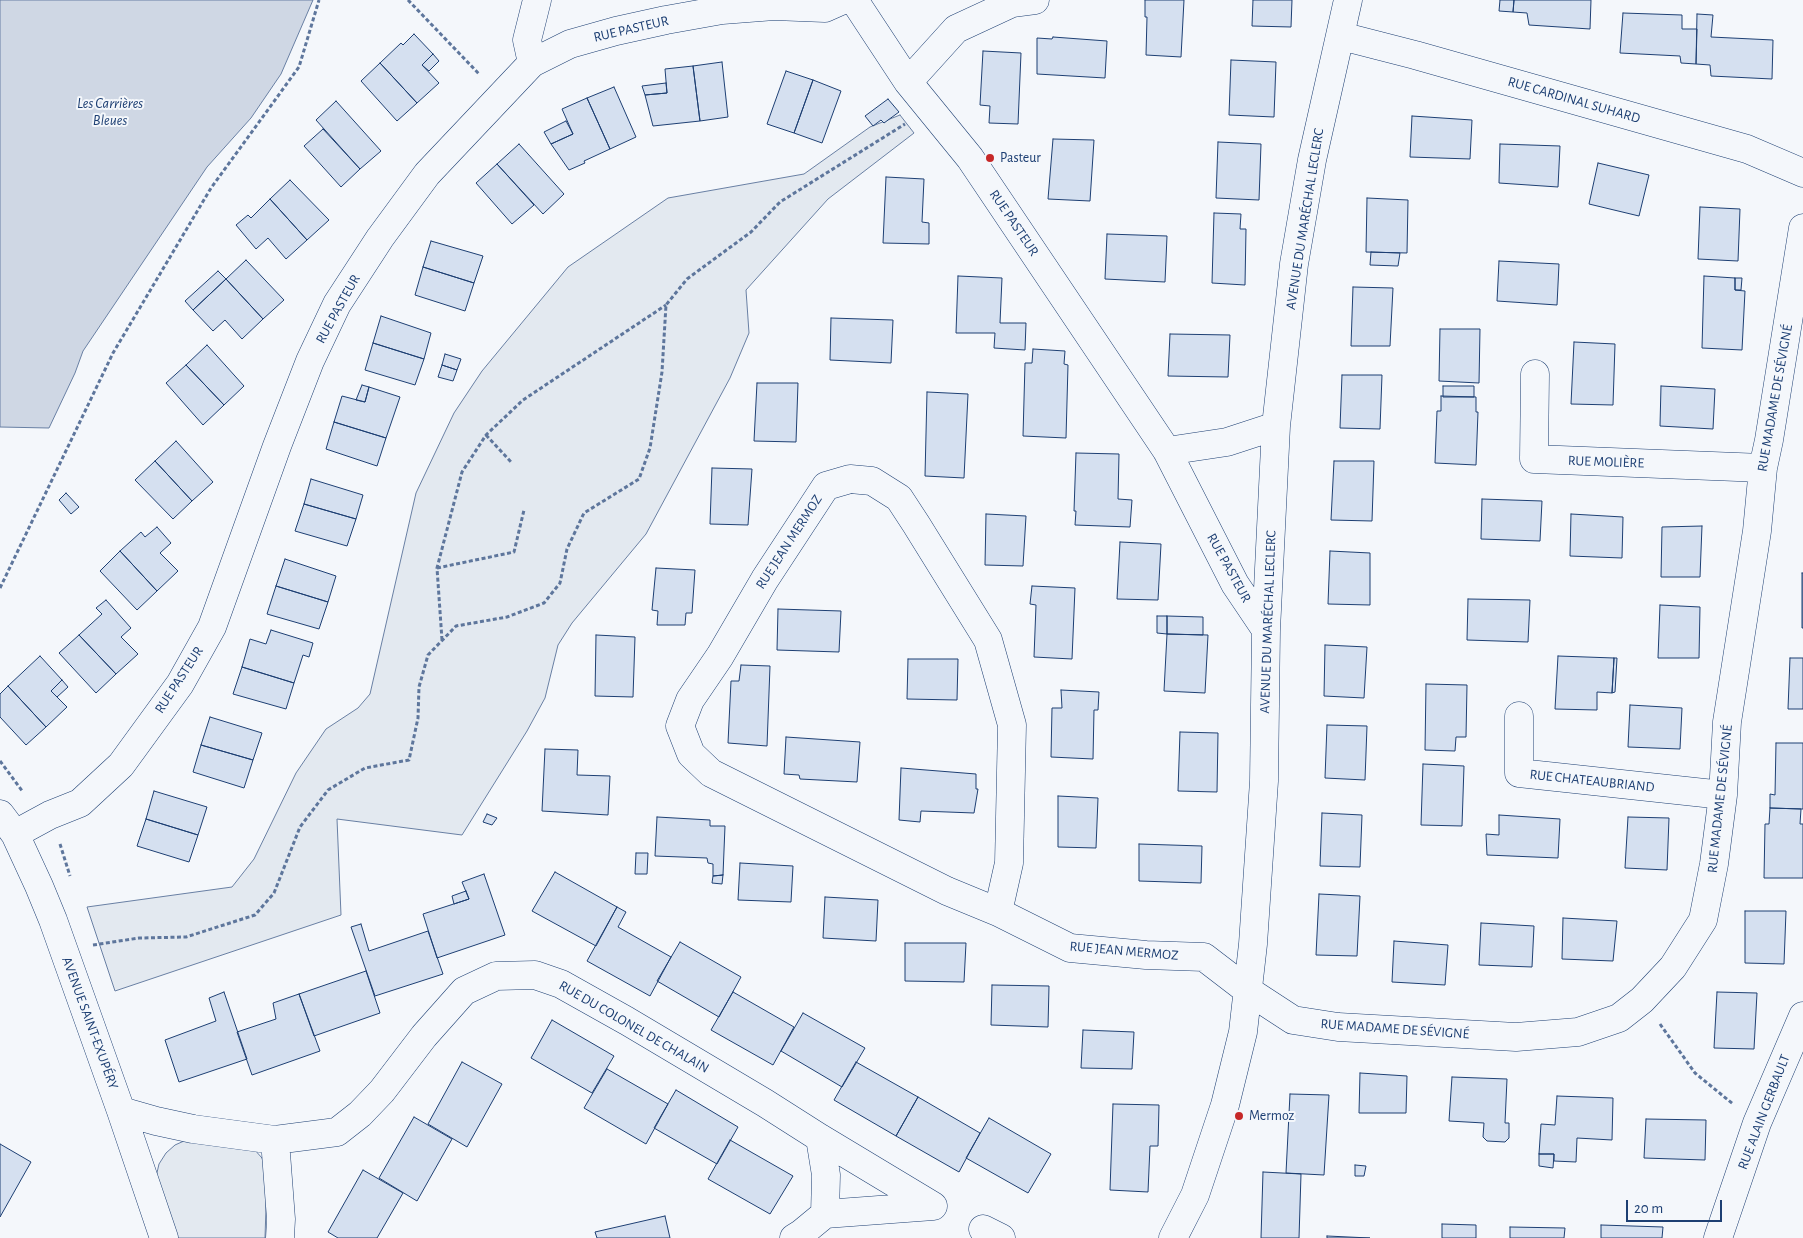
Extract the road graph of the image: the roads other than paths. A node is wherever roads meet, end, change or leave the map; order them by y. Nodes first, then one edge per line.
1 (538, 0) edge
2 (843, 0) edge
3 (854, 0) edge
4 (1035, 0) edge
5 (1348, 0) edge
6 (1341, 36) junction
7 (532, 62) junction
8 (908, 82) junction
9 (1803, 173) edge
10 (1803, 228) edge
11 (1535, 374) dead end
12 (1276, 426) junction
13 (1167, 450) junction
14 (1763, 468) junction
15 (1266, 630) junction
16 (1519, 716) dead end
17 (1723, 795) junction
18 (7, 824) edge
19 (998, 912) junction
20 (1247, 990) junction
21 (1803, 1016) edge
22 (121, 1111) junction
23 (820, 1138) junction
24 (275, 1140) junction
25 (825, 1214) junction
26 (164, 1238) edge
27 (280, 1238) edge
28 (794, 1238) edge
29 (1173, 1238) edge
30 (1718, 1238) edge

1 - 7 street
2 - 7 street, RUE PASTEUR
3 - 8 street, RUE PASTEUR
4 - 8 street
5 - 6 street, AVENUE DU MARÉCHAL LECLERC
6 - 9 street, RUE CARDINAL SUHARD
6 - 12 street, AVENUE DU MARÉCHAL LECLERC
7 - 18 street, RUE PASTEUR
8 - 13 street, RUE PASTEUR
10 - 14 street, RUE MADAME DE SÉVIGNÉ
11 - 14 street, RUE MOLIÈRE
12 - 13 street
12 - 15 street, AVENUE DU MARÉCHAL LECLERC
13 - 15 street, RUE PASTEUR
14 - 17 street, RUE MADAME DE SÉVIGNÉ
15 - 20 street, AVENUE DU MARÉCHAL LECLERC
16 - 17 street, RUE CHATEAUBRIAND
17 - 20 street, RUE MADAME DE SÉVIGNÉ
18 - 22 street, AVENUE SAINT-EXUPÉRY
19 - 19 street, RUE JEAN MERMOZ
19 - 20 street, RUE JEAN MERMOZ
20 - 29 street, AVENUE DU MARÉCHAL LECLERC
21 - 30 street, RUE ALAIN GERBAULT
22 - 24 street, RUE DU COLONEL DE CHALAIN
22 - 26 street, AVENUE SAINT-EXUPÉRY
23 - 24 street, RUE DU COLONEL DE CHALAIN
23 - 25 street
23 - 25 street, RUE DU COLONEL DE CHALAIN
24 - 27 street
25 - 28 street

